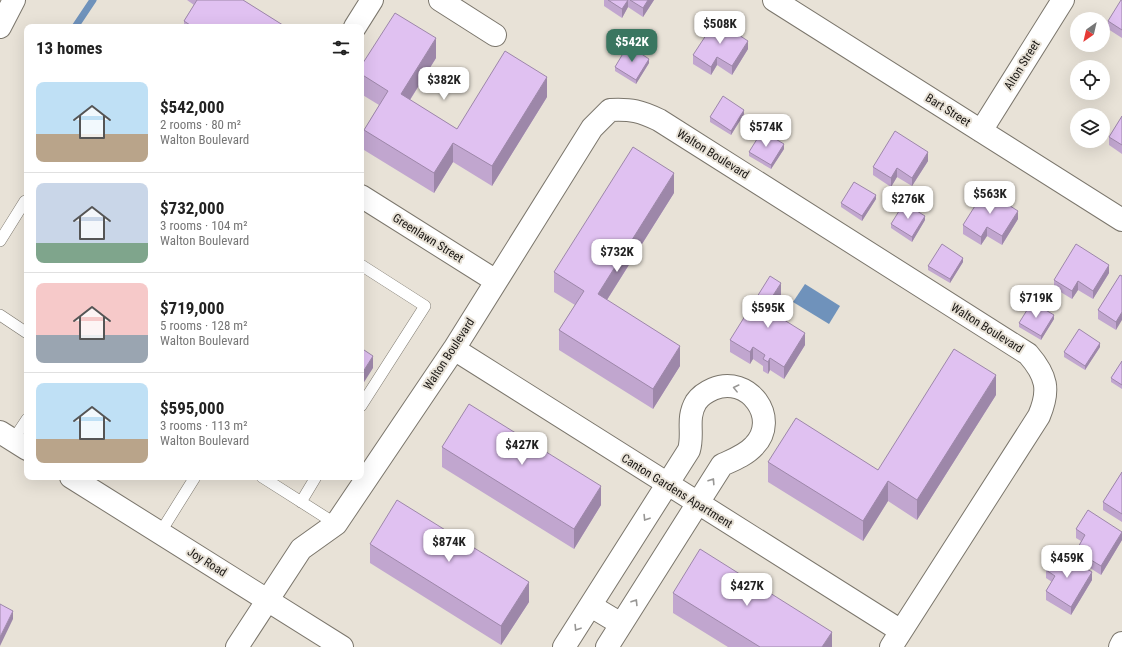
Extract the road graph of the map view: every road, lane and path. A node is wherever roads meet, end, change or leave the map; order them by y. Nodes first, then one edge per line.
1 (14, 0) edge
2 (372, 0) edge
3 (440, 0) edge
4 (774, 0) edge
5 (1063, 0) edge
6 (357, 24) edge
7 (0, 27) edge
8 (496, 35) dead end
9 (981, 131) junction
10 (364, 198) edge
11 (24, 203) edge
12 (1122, 220) edge
13 (0, 241) edge
14 (364, 267) edge
15 (496, 281) junction
16 (0, 315) edge
17 (24, 331) edge
18 (454, 349) junction
19 (364, 401) edge
20 (24, 424) edge
21 (13, 441) edge
22 (76, 480) edge
23 (193, 480) edge
24 (267, 480) edge
25 (314, 480) edge
26 (667, 485) junction
27 (301, 502) junction
28 (698, 504) junction
29 (336, 524) junction
30 (160, 533) junction
31 (269, 600) junction
32 (591, 606) junction
33 (621, 624) junction
34 (896, 639) edge
35 (1122, 643) edge
36 (237, 647) edge
37 (342, 647) edge
38 (564, 647) edge
39 (606, 647) edge
40 (1120, 647) edge

1 - 7 street
2 - 6 street
3 - 8 street
4 - 9 street, Bart Street
5 - 9 street, Alton Street
9 - 12 street, Bart Street
10 - 15 street, Greenlawn Street
11 - 13 lane
14 - 19 lane
15 - 18 street, Walton Boulevard
15 - 34 street, Walton Boulevard
16 - 17 lane
18 - 26 street, Canton Gardens Apartment
18 - 29 street, Walton Boulevard
20 - 21 lane
22 - 30 street, Joy Road
23 - 30 lane
24 - 27 lane
25 - 27 lane
26 - 28 street, Canton Gardens Apartment
28 -> 26 street
26 -> 32 street
27 - 29 lane
33 -> 28 street
28 - 34 street, Canton Gardens Apartment
29 - 31 street, Walton Boulevard
30 - 31 street, Joy Road
31 - 36 street, Walton Boulevard
31 - 37 street, Joy Road
32 - 33 street
32 -> 38 street
33 - 39 street
35 - 40 street

